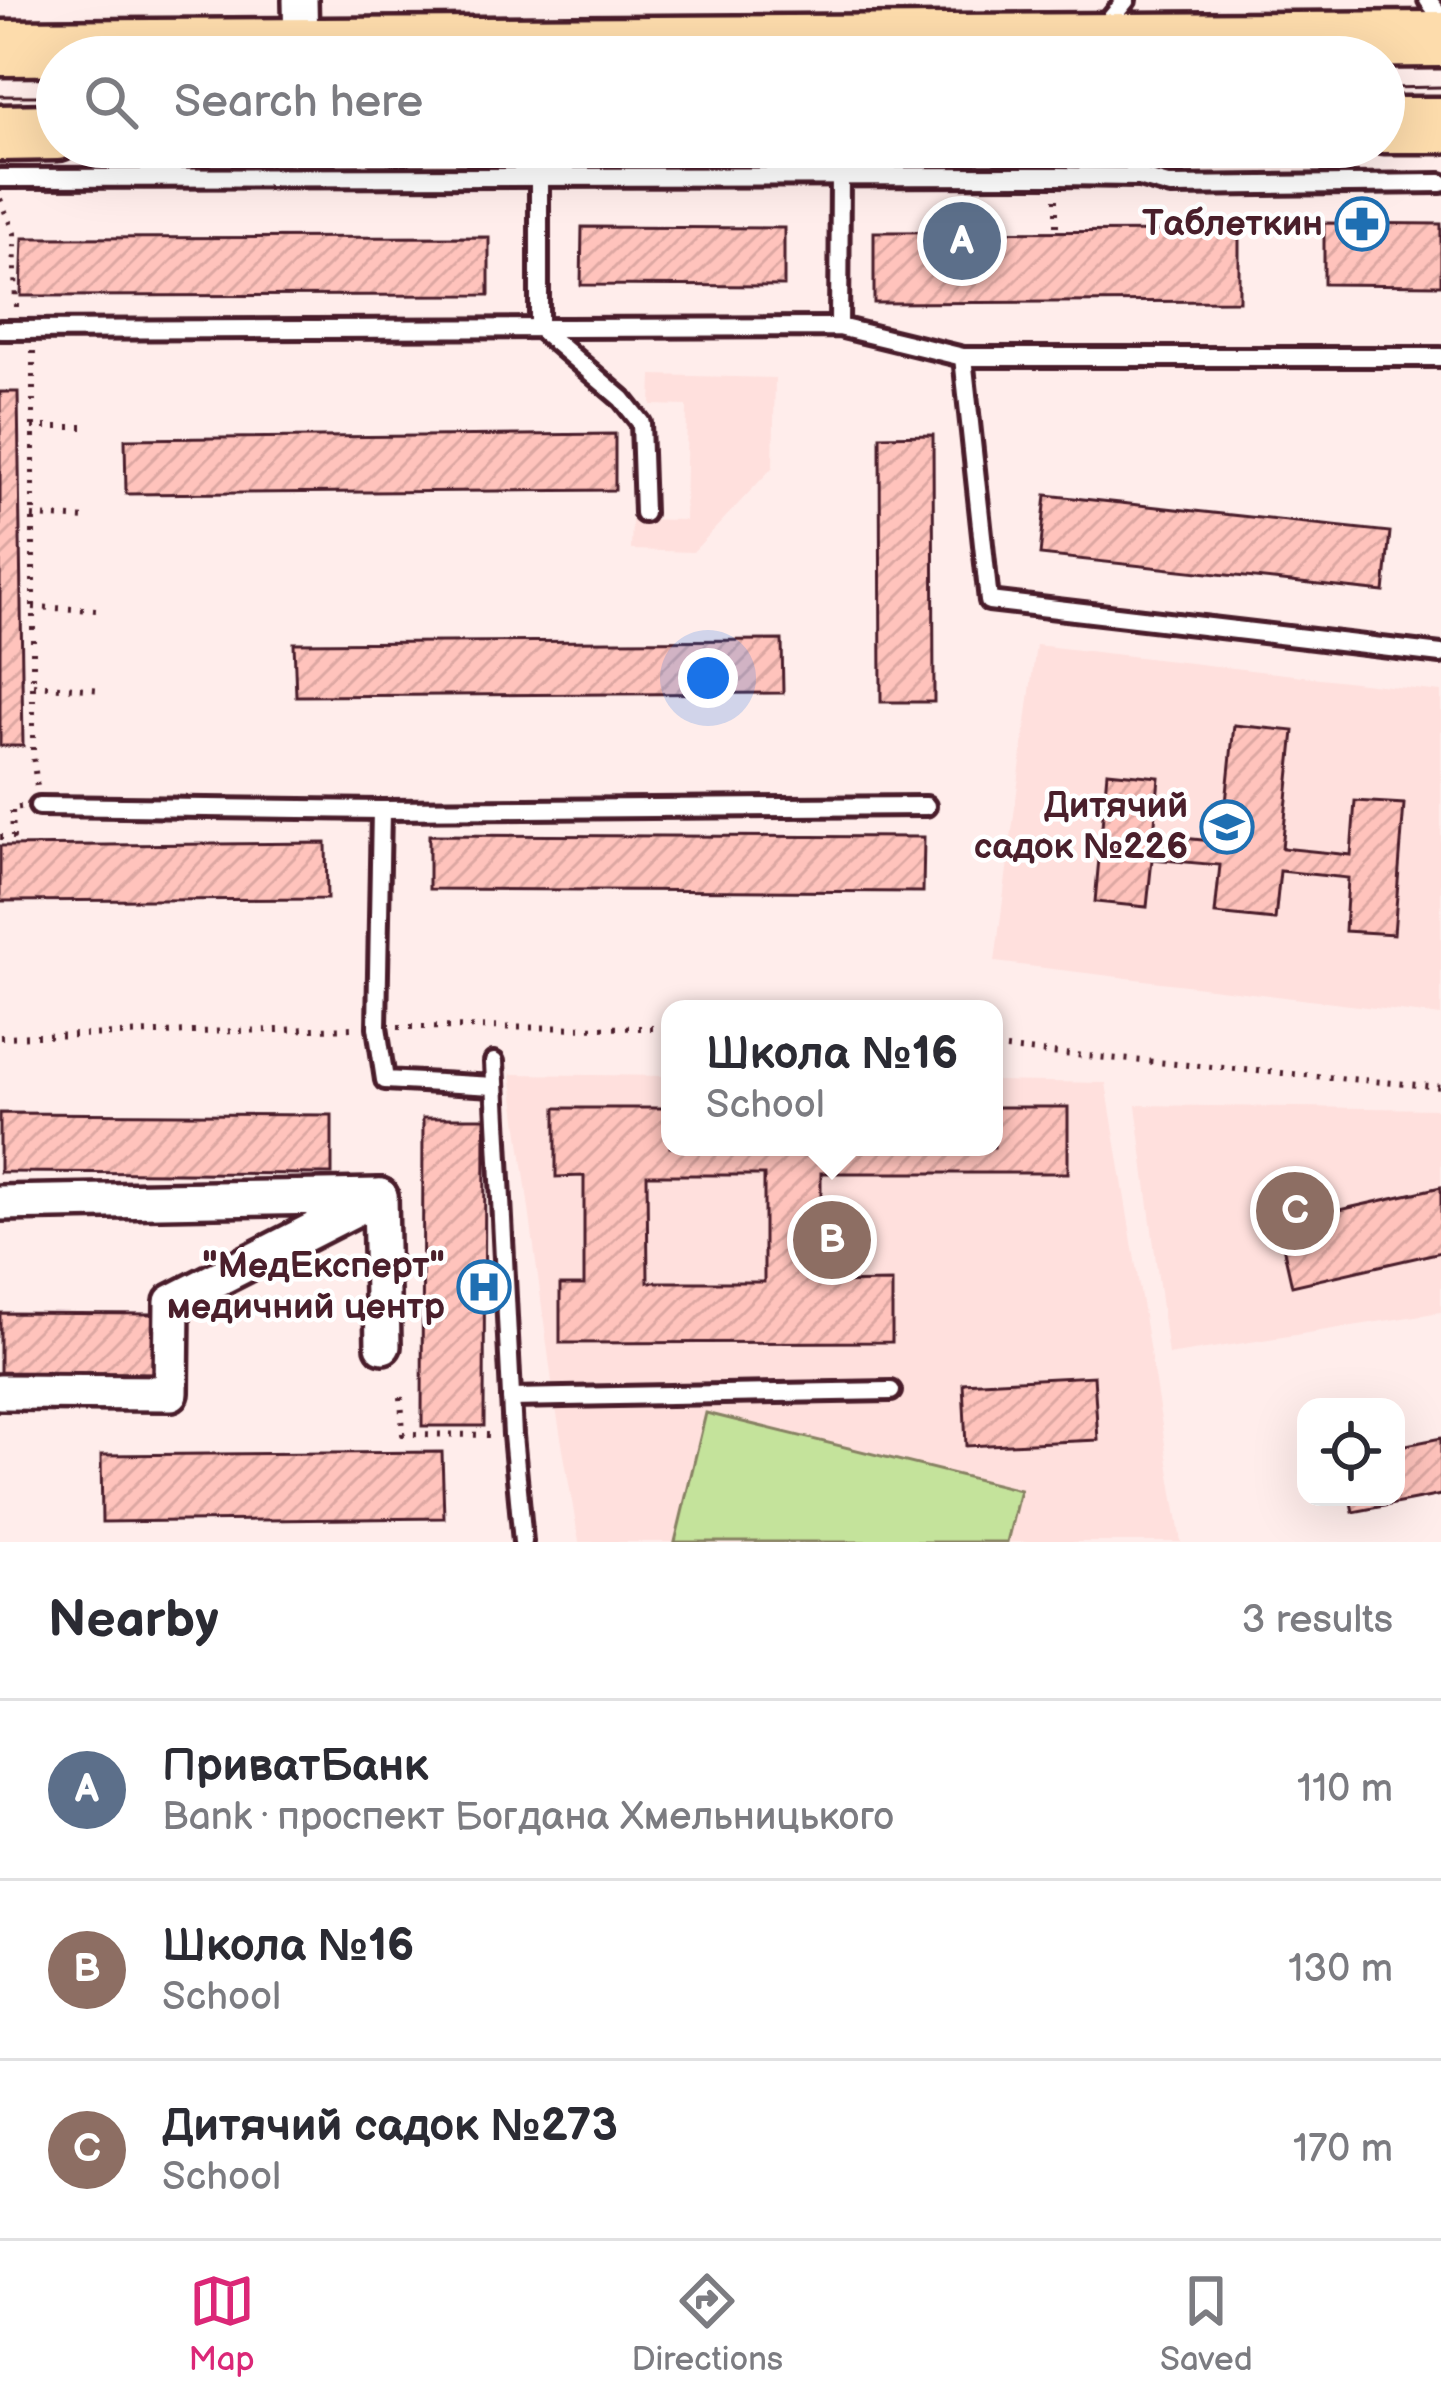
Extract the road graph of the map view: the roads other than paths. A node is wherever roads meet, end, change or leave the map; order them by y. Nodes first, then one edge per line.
1 (1126, 0) edge
2 (1428, 0) edge
3 (1441, 17) edge
4 (301, 34) edge
5 (258, 36) edge
6 (473, 36) edge
7 (1089, 36) edge
8 (1405, 39) edge
9 (1441, 39) edge
10 (36, 46) edge
11 (0, 48) edge
12 (1405, 125) edge
13 (1441, 125) edge
14 (36, 132) edge
15 (0, 133) edge
16 (840, 176) junction
17 (539, 177) junction
18 (0, 178) edge
19 (1441, 183) edge
20 (838, 327) junction
21 (539, 328) junction
22 (17, 330) edge
23 (962, 356) junction
24 (1441, 357) edge
25 (644, 513) dead end
26 (1441, 654) edge
27 (39, 806) road end
28 (926, 806) dead end
29 (381, 810) junction
30 (494, 1062) dead end
31 (494, 1086) junction
32 (380, 1196) junction
33 (0, 1203) edge
34 (383, 1346) dead end
35 (891, 1390) dead end
36 (0, 1392) edge
37 (512, 1398) junction
38 (523, 1542) edge

1 - 7 lane
2 - 3 lane
4 - 5 main road
4 - 6 main road
8 - 9 main road
10 - 11 main road
12 - 13 main road
14 - 15 main road
16 - 17 lane
16 - 19 lane
16 - 20 lane
17 - 18 lane
17 - 21 lane
20 - 21 lane
20 - 23 lane
21 - 22 lane
21 - 25 lane
23 - 24 lane
23 - 26 lane
27 - 29 lane
28 - 29 lane
29 - 31 lane
30 - 31 lane
31 - 37 lane
32 - 33 street
32 - 34 street
32 - 36 street
35 - 37 lane
37 - 38 lane

